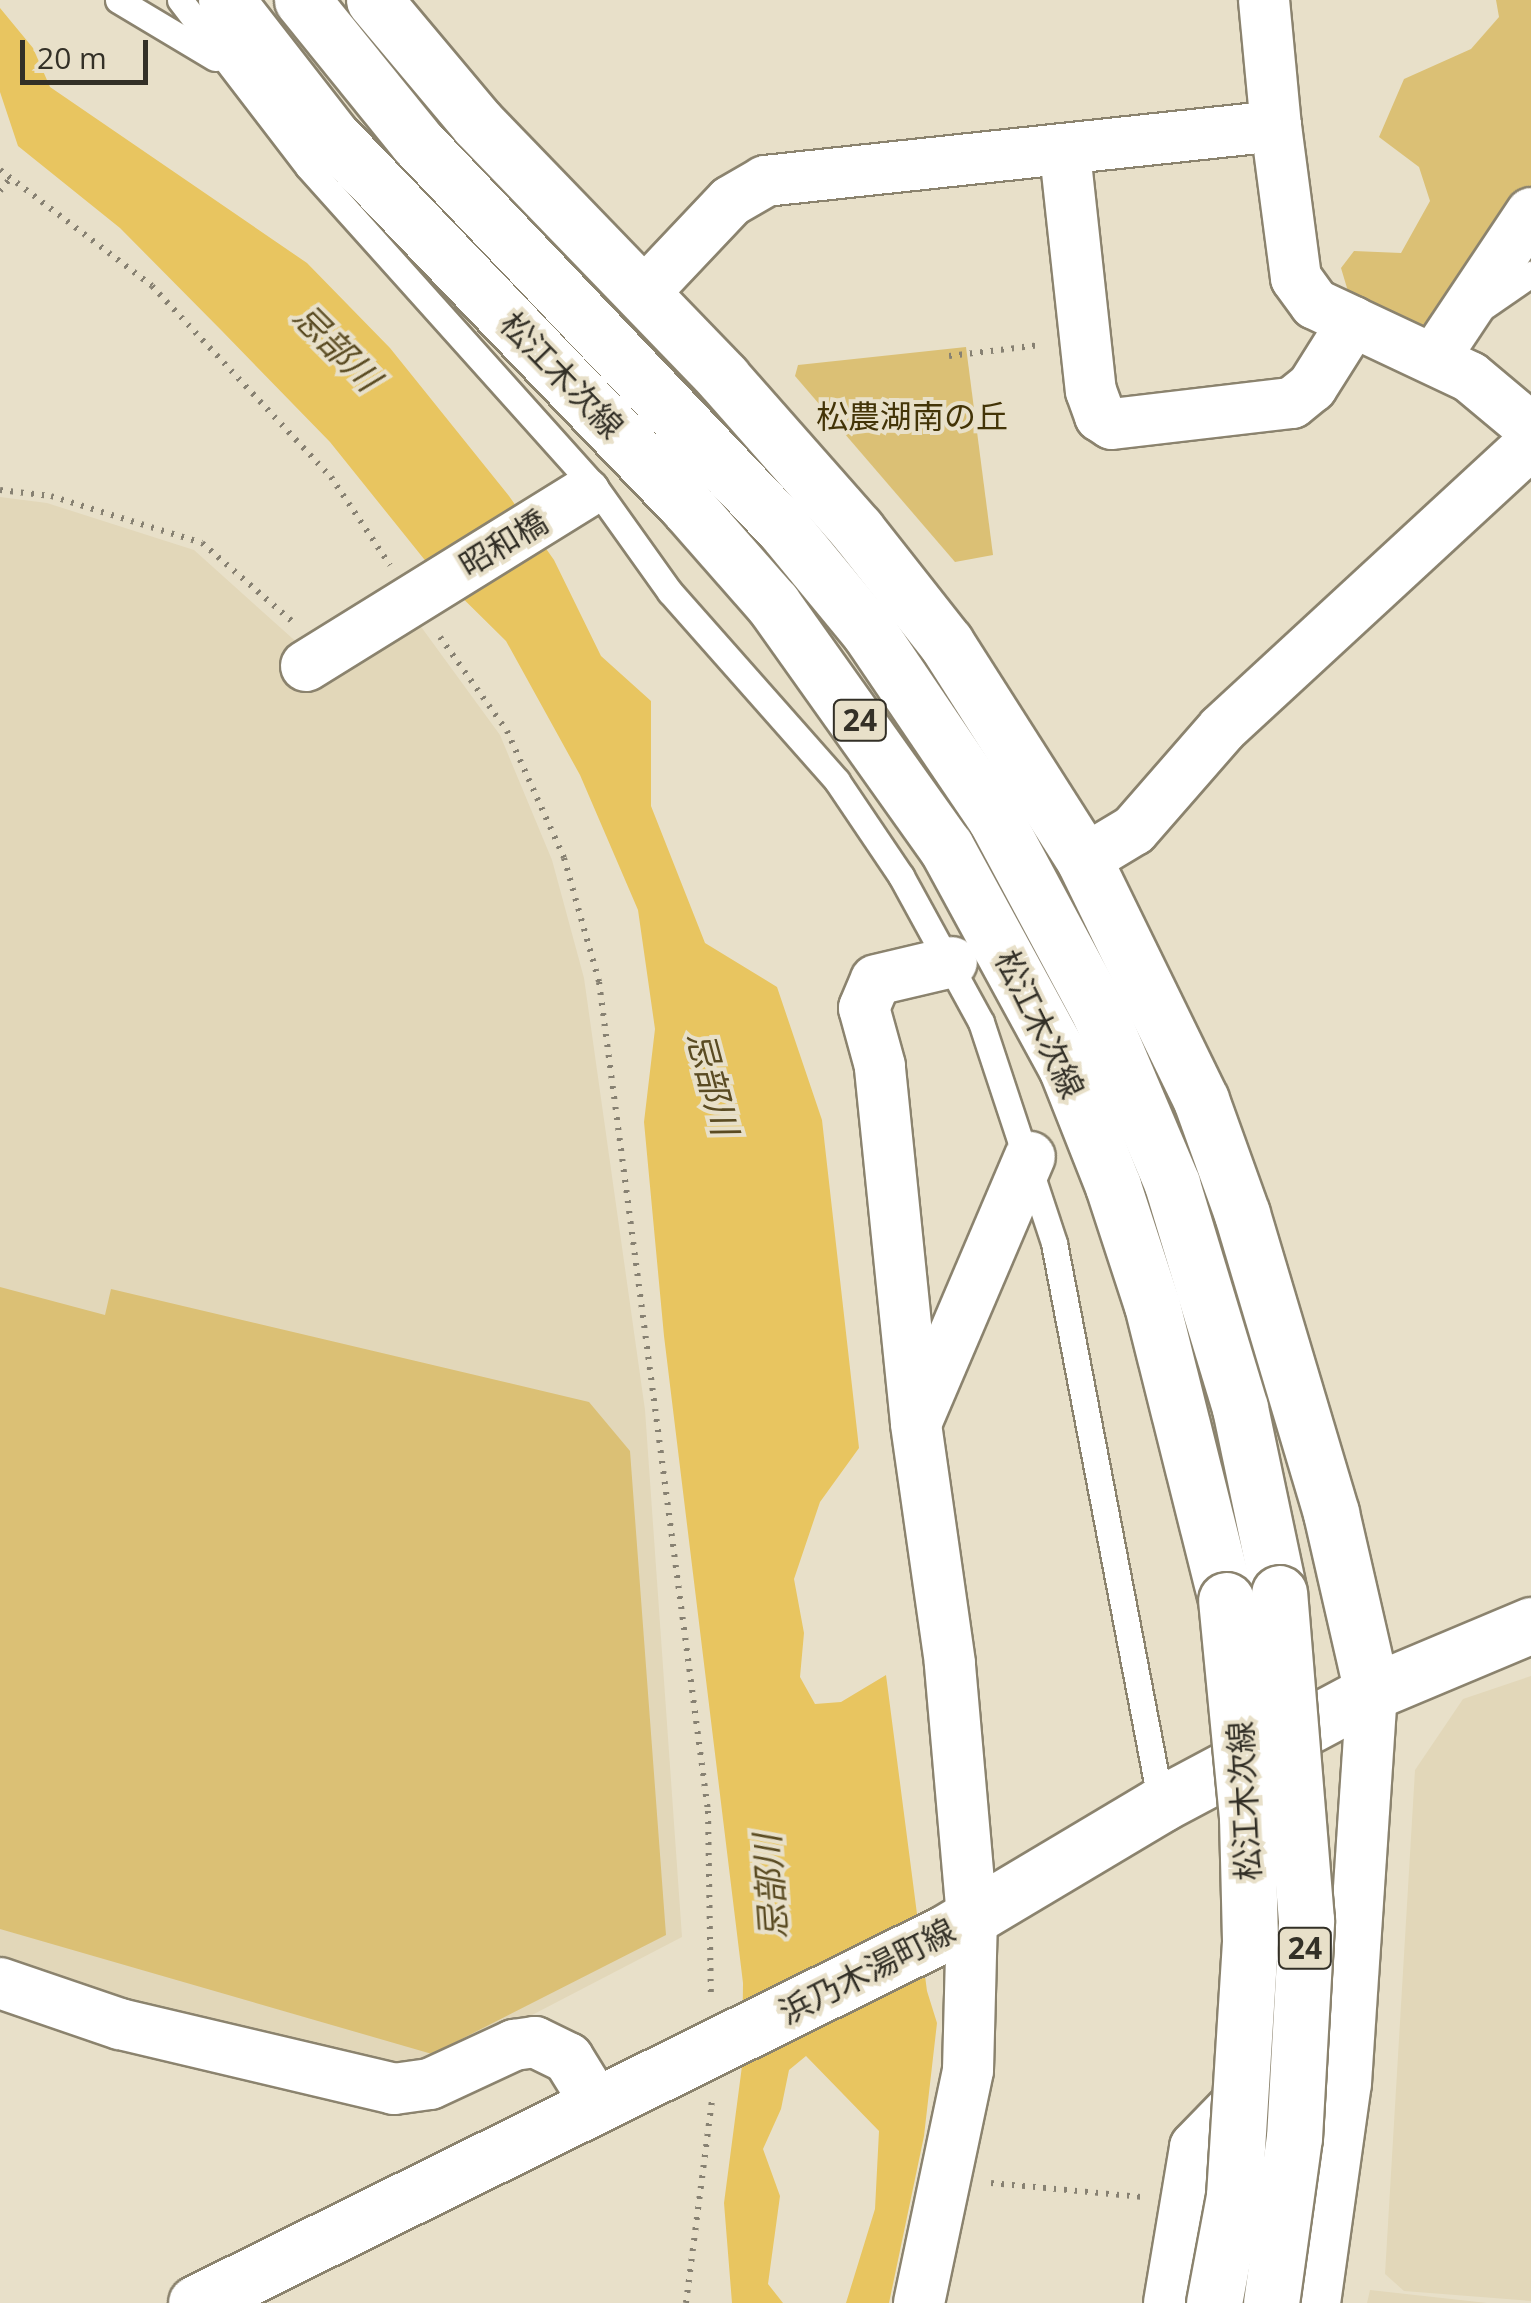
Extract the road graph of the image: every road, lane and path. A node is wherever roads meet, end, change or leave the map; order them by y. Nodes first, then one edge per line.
1 (118, 0) edge
2 (180, 0) edge
3 (226, 0) edge
4 (302, 0) edge
5 (374, 0) edge
6 (1264, 0) edge
7 (223, 63) junction
8 (1276, 126) junction
9 (1065, 153) junction
10 (0, 170) edge
11 (11, 177) junction
12 (0, 191) edge
13 (1531, 213) edge
14 (1531, 274) edge
15 (642, 295) junction
16 (1353, 322) junction
17 (1086, 339) junction
18 (1443, 343) junction
19 (949, 356) dead end
20 (1531, 428) edge
21 (1531, 444) edge
22 (0, 490) edge
23 (590, 490) junction
24 (416, 594) junction
25 (315, 657) joint
26 (1084, 860) junction
27 (952, 962) junction
28 (1030, 1157) junction
29 (916, 1423) junction
30 (1531, 1625) edge
31 (1372, 1692) junction
32 (1161, 1804) junction
33 (958, 1925) junction
34 (0, 1984) edge
35 (721, 2045) junction
36 (1346, 2083) junction
37 (597, 2105) junction
38 (946, 2180) junction
39 (1184, 2201) junction
40 (196, 2303) edge
41 (686, 2303) edge
42 (919, 2303) edge
43 (1169, 2303) edge
44 (1214, 2303) edge
45 (1271, 2303) edge
46 (1315, 2303) edge

1 - 7 lane
2 - 7 lane
3 - 44 main road, 松江木次線 / 24, bridge
4 - 45 main road, 松江木次線 / 24, bridge
5 - 15 main road
6 - 8 street
7 - 23 lane
8 - 9 street
8 - 16 street
9 - 15 street
9 - 17 street
10 - 11 path
11 - 12 path
11 - 24 path
13 - 18 street
14 - 18 lane
15 - 26 main road
16 - 17 street
16 - 18 street
17 - 19 path
18 - 20 street
21 - 26 street
22 - 25 path
23 - 24 street, 昭和橋
23 - 27 lane
24 - 25 street, 昭和橋
24 - 35 path
26 - 31 main road
27 - 28 lane
27 - 29 street
28 - 29 street
28 - 32 lane
29 - 33 street
30 - 31 main road, 浜乃木湯町線
31 - 32 main road, 浜乃木湯町線
31 - 36 street
32 - 33 main road, 浜乃木湯町線
33 - 35 main road, 浜乃木湯町線
33 - 38 street
34 - 37 street
35 - 37 main road, 浜乃木湯町線
35 - 41 path
36 - 39 street
36 - 46 street
37 - 40 main road, 浜乃木湯町線
38 - 39 path
38 - 42 street
39 - 43 street

